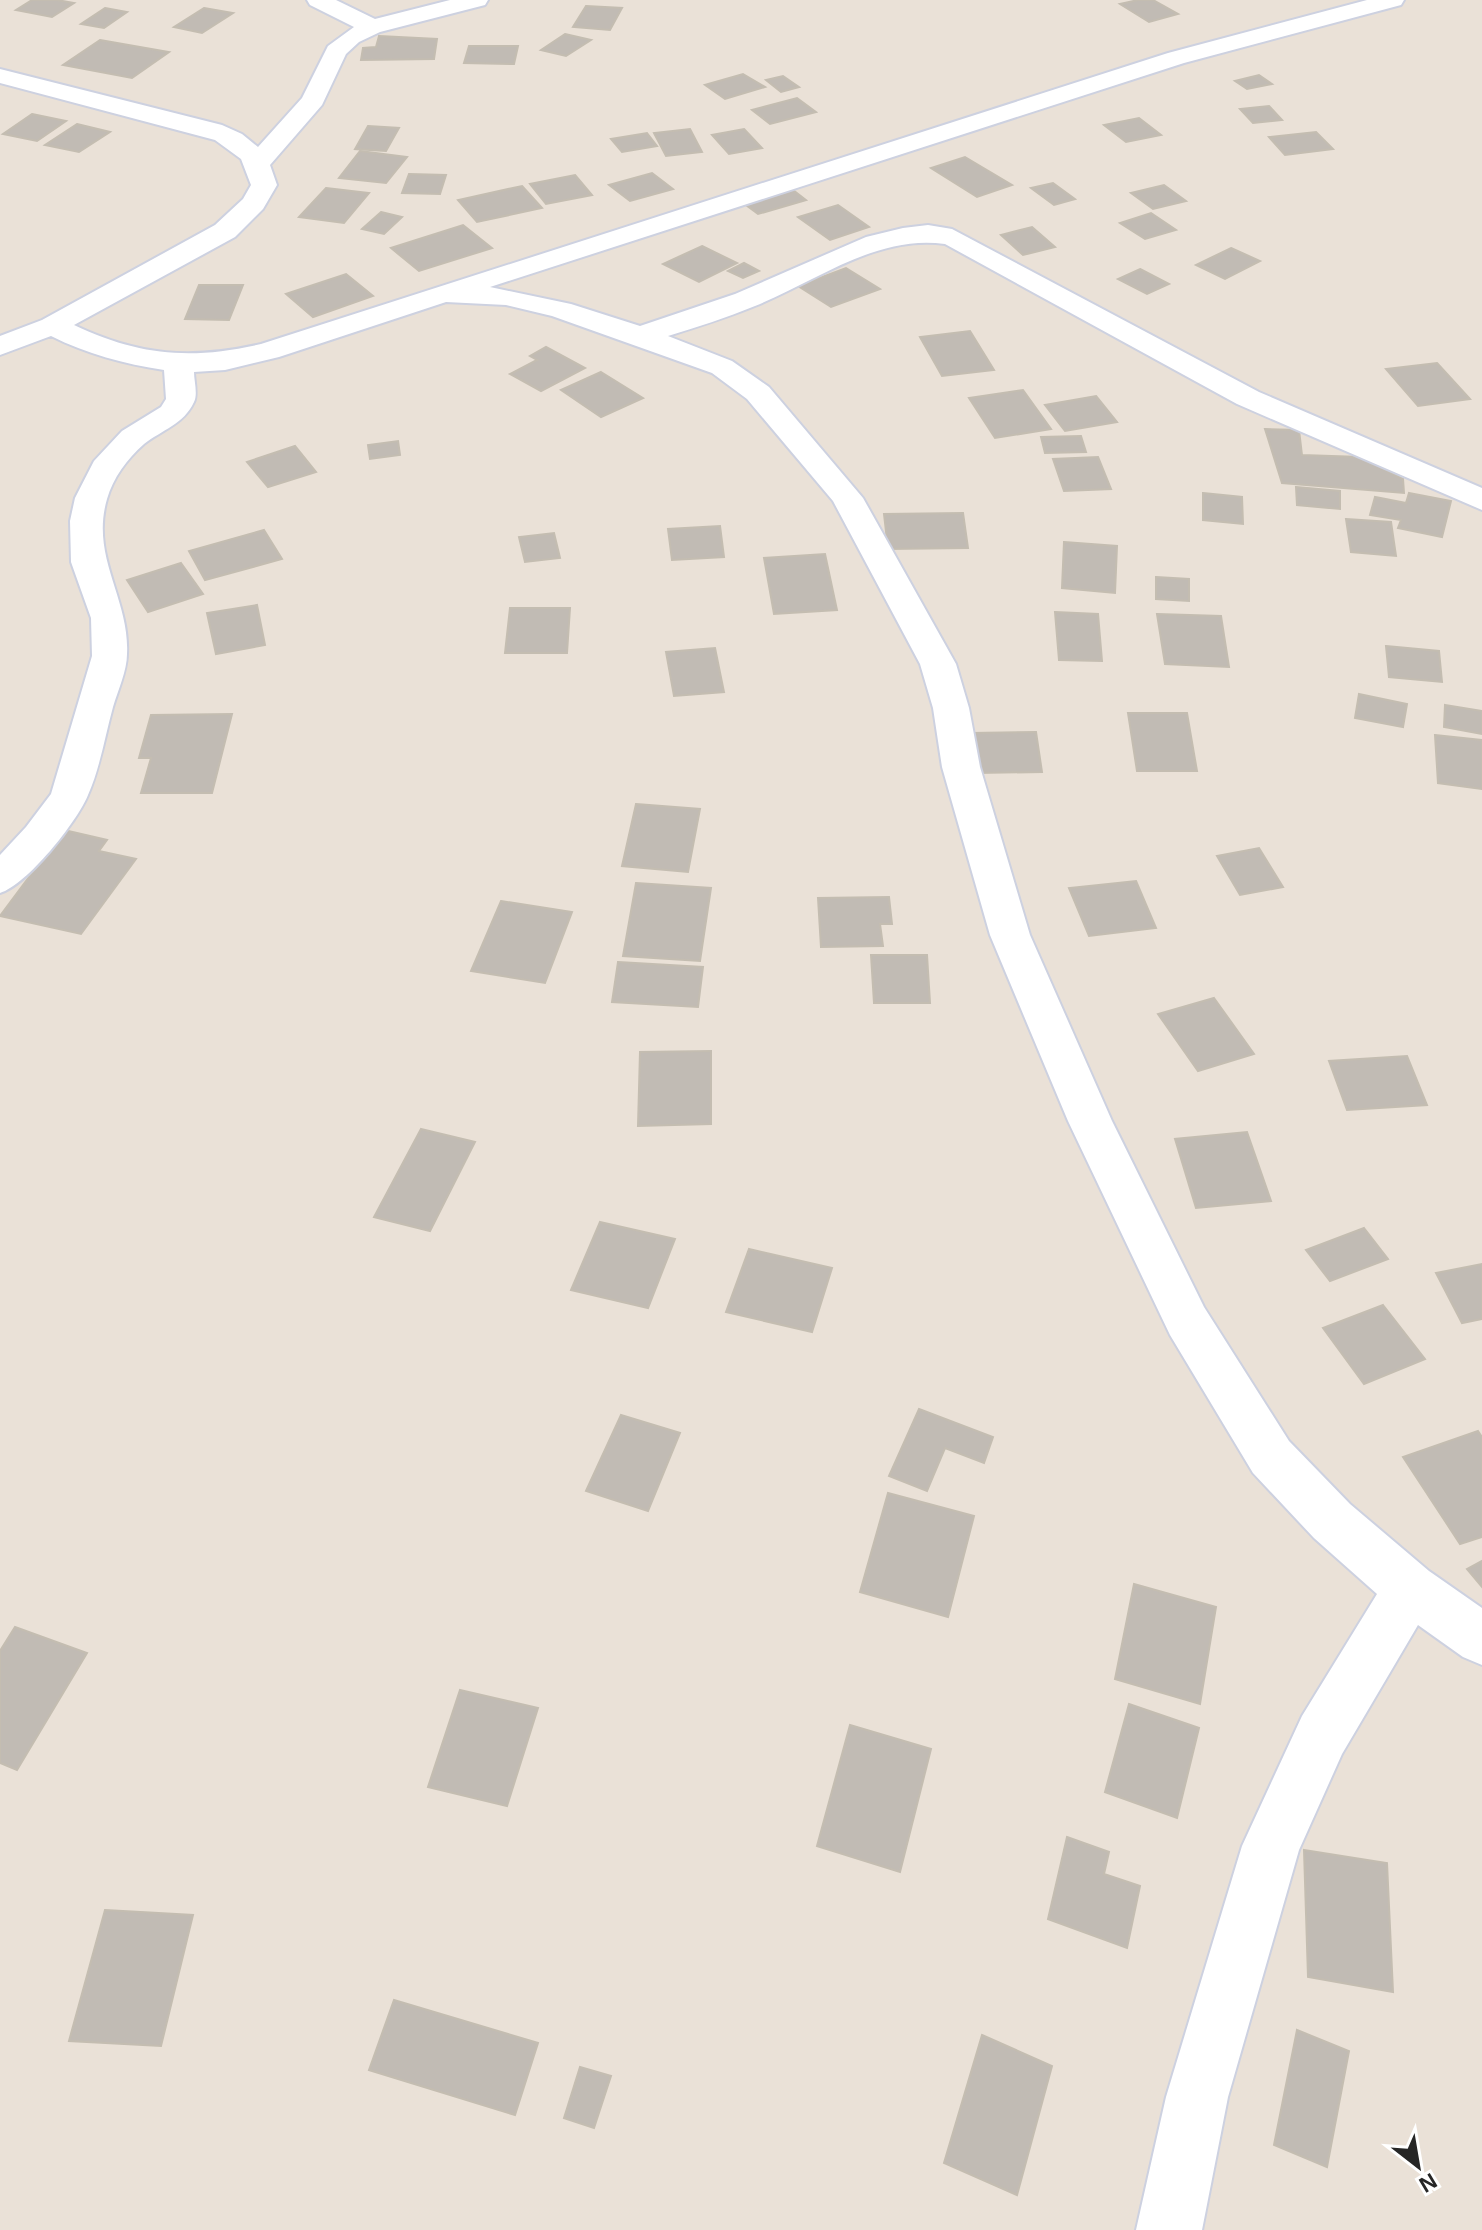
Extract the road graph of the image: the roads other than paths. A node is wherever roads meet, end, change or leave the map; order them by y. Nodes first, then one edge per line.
1 (318, 0) edge
2 (477, 0) edge
3 (1393, 0) edge
4 (372, 27) junction
5 (0, 76) edge
6 (258, 163) junction
7 (444, 293) junction
8 (52, 326) junction
9 (640, 336) junction
10 (0, 346) edge
11 (178, 364) junction
12 (1482, 500) edge
13 (0, 879) edge
14 (1410, 1589) junction
15 (1482, 1639) edge
16 (1169, 2230) edge

1 - 4 street
2 - 4 street
3 - 7 street
4 - 6 street
5 - 6 street
6 - 8 street
7 - 9 street
7 - 11 street
8 - 10 street
8 - 11 street
9 - 12 street
9 - 14 street
11 - 13 street
14 - 15 street
14 - 16 street

